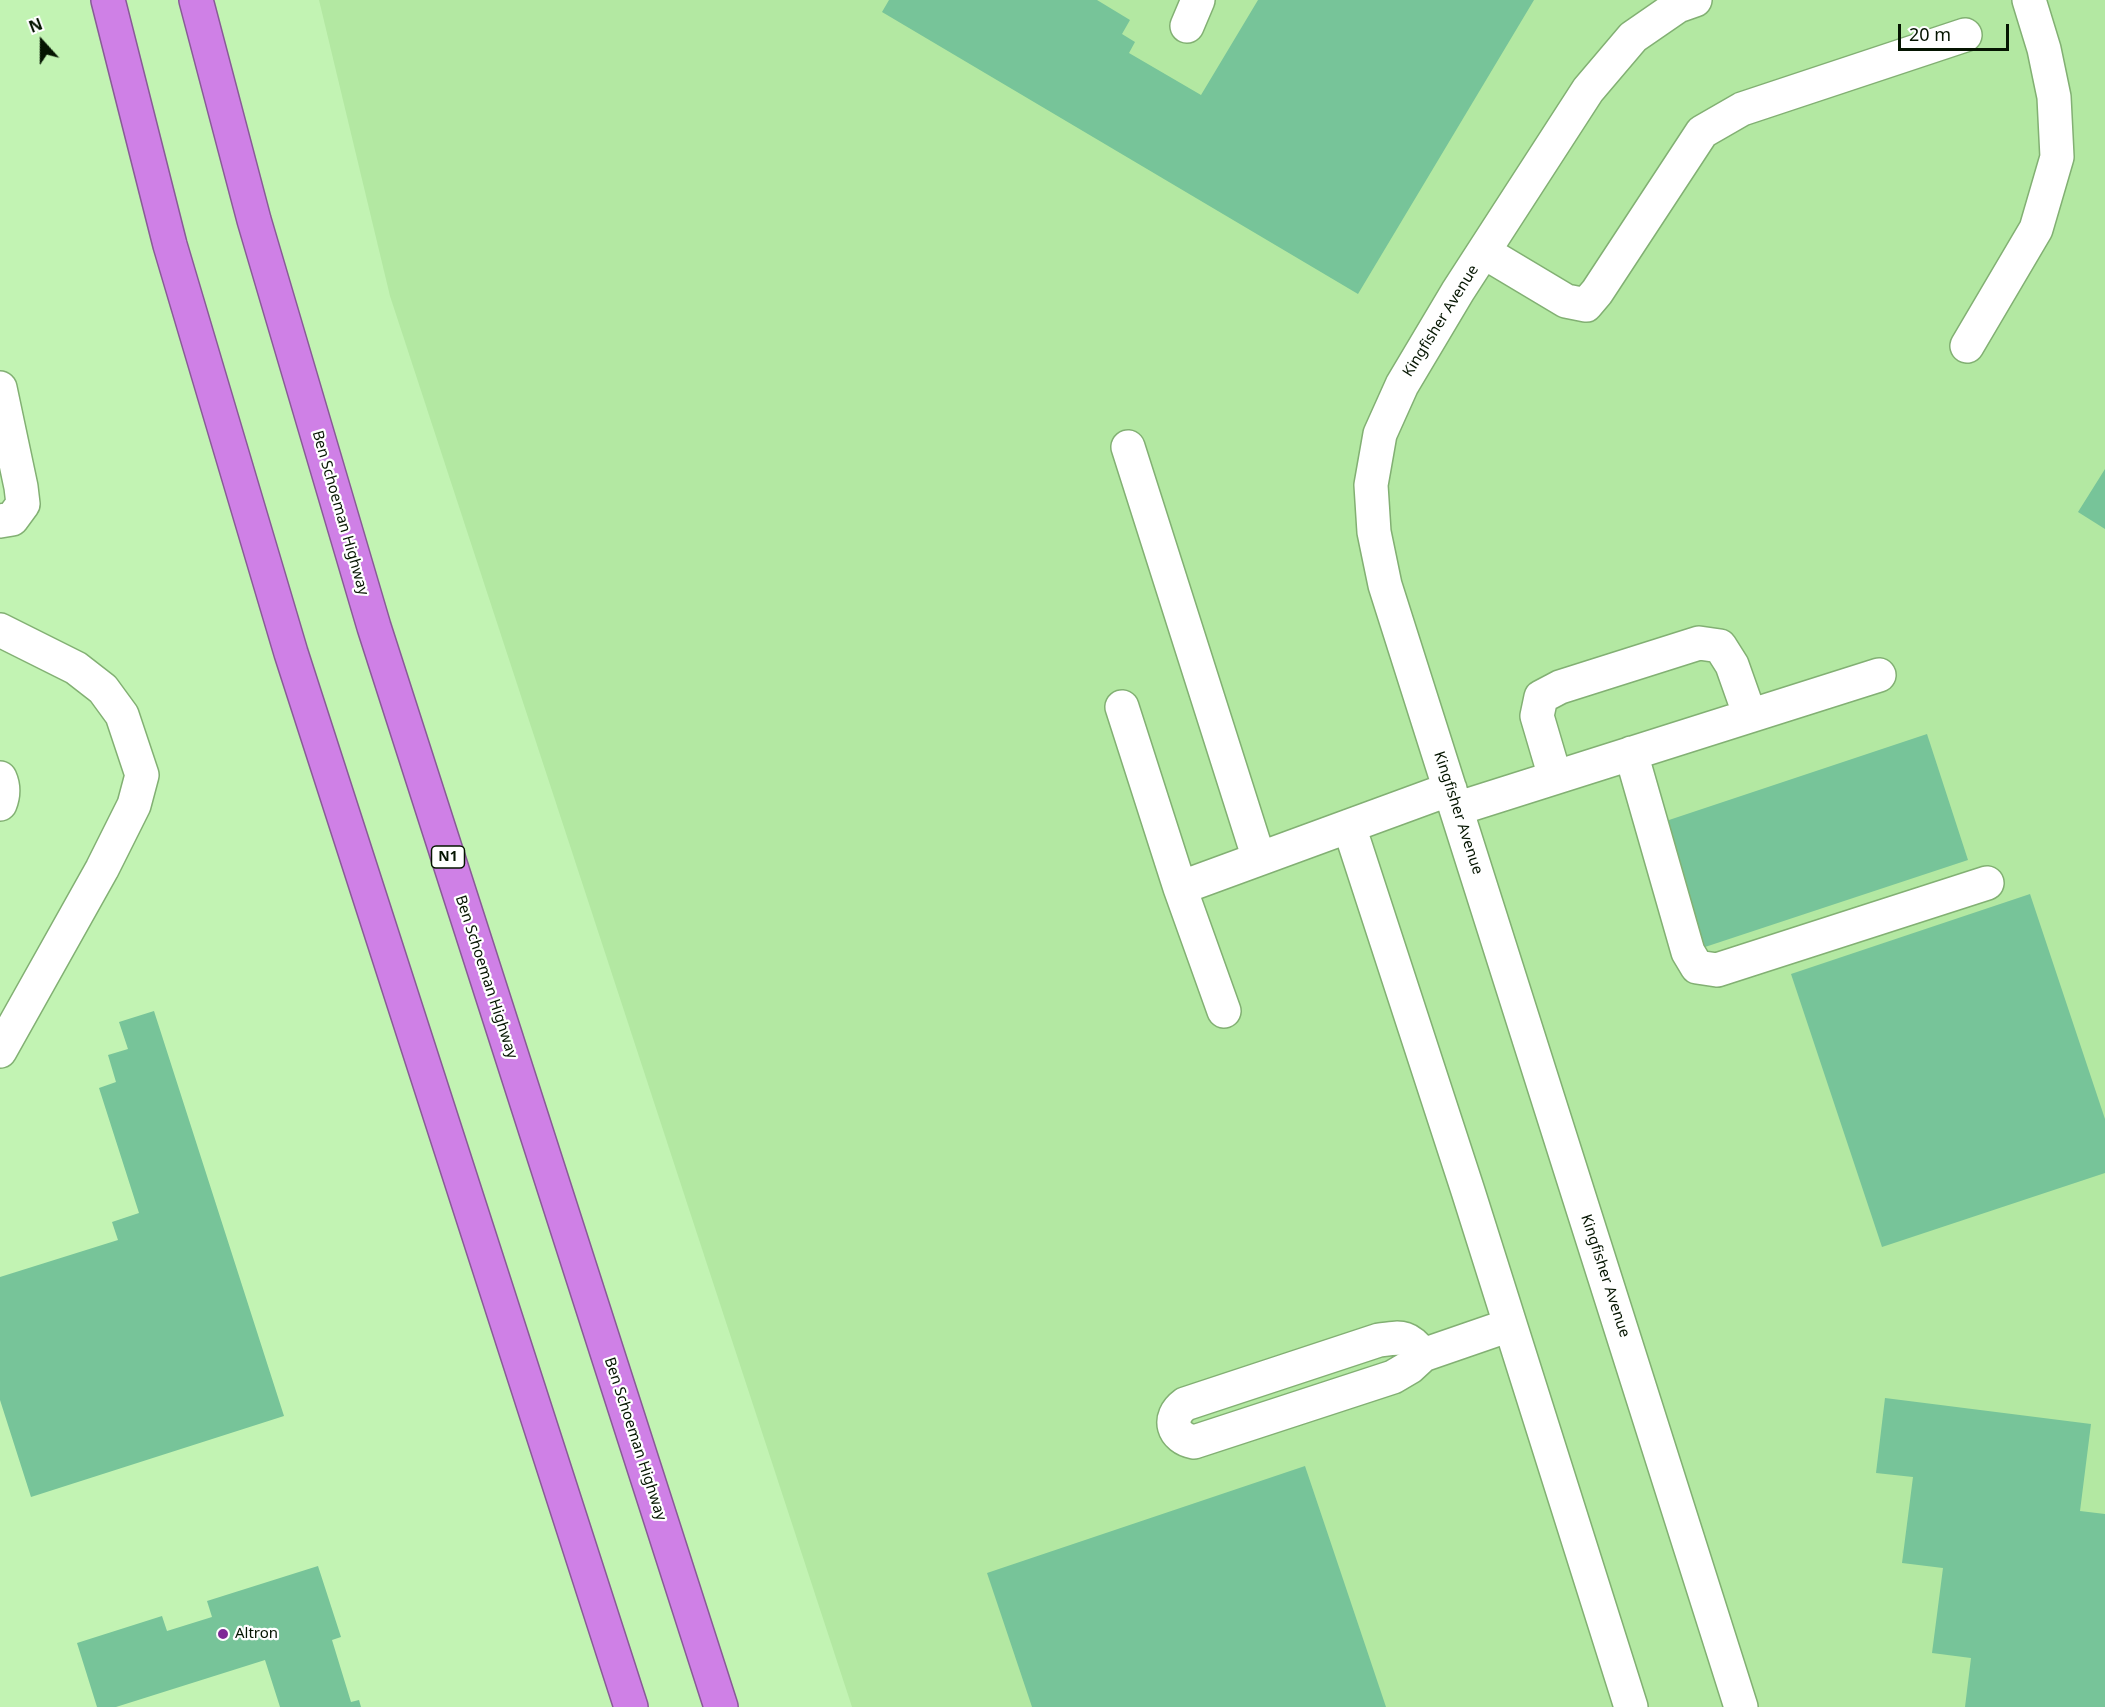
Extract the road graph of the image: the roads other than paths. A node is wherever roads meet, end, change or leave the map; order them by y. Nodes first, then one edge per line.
1 (108, 0) edge
2 (196, 0) edge
3 (1695, 0) edge
4 (2029, 0) edge
5 (1965, 35) dead end
6 (1484, 252) junction
7 (1967, 346) dead end
8 (0, 388) edge
9 (1128, 447) dead end
10 (0, 521) edge
11 (0, 630) edge
12 (1879, 675) dead end
13 (1122, 707) dead end
14 (1750, 716) junction
15 (1631, 753) junction
16 (1555, 777) junction
17 (0, 778) edge
18 (1453, 799) junction
19 (0, 804) edge
20 (1349, 826) junction
21 (1260, 859) junction
22 (1987, 883) dead end
23 (1180, 888) junction
24 (1224, 1011) dead end
25 (4, 1034) edge
26 (1510, 1325) junction
27 (1423, 1354) junction
28 (631, 1707) edge
29 (721, 1707) edge
30 (1631, 1707) edge
31 (1741, 1707) edge

1 - 28 highway
2 - 29 highway, Ben Schoeman Highway / N1
3 - 6 street, Kingfisher Avenue
4 - 7 street
5 - 6 street
6 - 18 street, Kingfisher Avenue
8 - 10 street
9 - 21 street
11 - 25 street
12 - 14 street
13 - 23 street
14 - 15 street
14 - 16 street
15 - 16 street
15 - 22 street
16 - 18 street
17 - 19 street
18 - 20 street
18 - 31 street, Kingfisher Avenue
20 - 21 street
20 - 26 street
21 - 23 street
23 - 24 street
26 - 27 street
26 - 30 street
27 - 27 street

